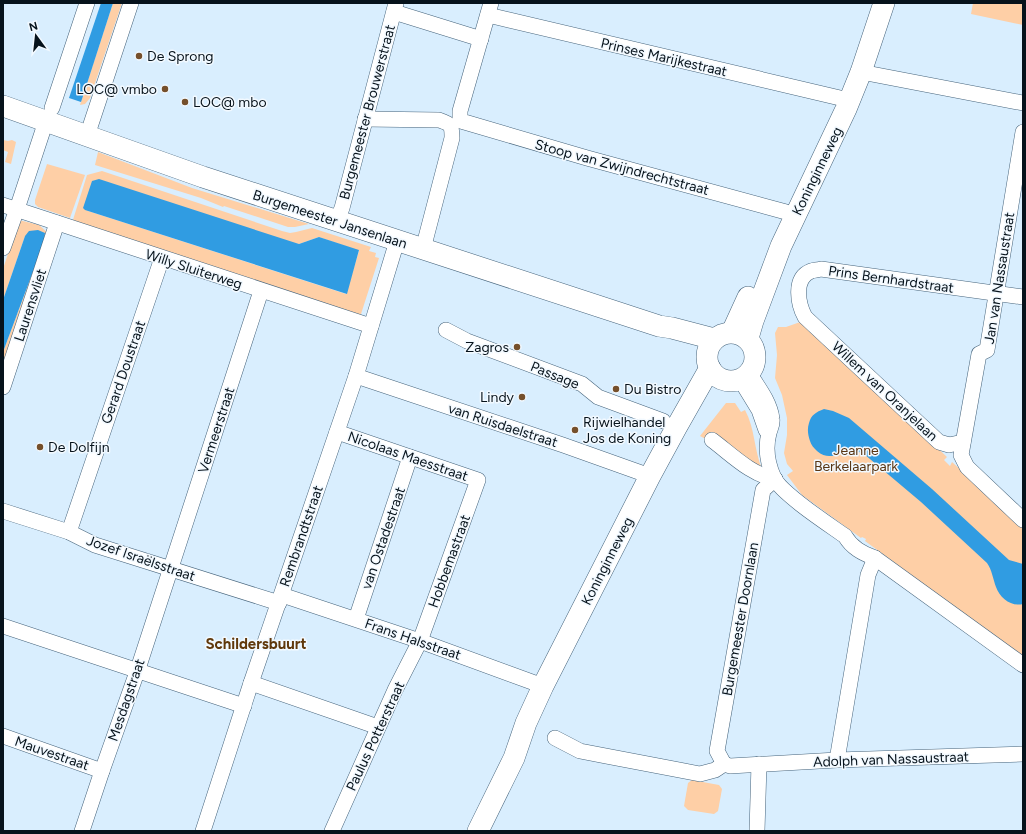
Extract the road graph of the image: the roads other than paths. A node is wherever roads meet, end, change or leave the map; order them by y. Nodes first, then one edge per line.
1 (87, 3) edge
2 (131, 3) edge
3 (874, 3) edge
4 (884, 3) edge
5 (395, 8) edge
6 (490, 9) edge
7 (481, 39) junction
8 (861, 72) junction
9 (840, 98) junction
10 (1023, 103) edge
11 (3, 106) edge
12 (49, 115) junction
13 (365, 119) junction
14 (454, 121) junction
15 (1023, 132) edge
16 (87, 136) junction
17 (3, 204) edge
18 (17, 209) junction
19 (786, 212) junction
20 (337, 220) junction
21 (57, 223) junction
22 (397, 241) junction
23 (3, 248) edge
24 (423, 249) junction
25 (162, 258) junction
26 (261, 291) junction
27 (996, 293) junction
28 (1023, 297) edge
29 (805, 317) joint
30 (371, 326) junction
31 (446, 330) dead end
32 (728, 358) junction
33 (356, 376) junction
34 (3, 387) edge
35 (663, 421) dead end
36 (337, 432) junction
37 (712, 440) dead end
38 (963, 442) junction
39 (410, 457) junction
40 (650, 476) junction
41 (775, 479) junction
42 (478, 480) joint
43 (3, 511) edge
44 (1023, 520) edge
45 (70, 532) junction
46 (875, 558) junction
47 (171, 569) junction
48 (280, 599) junction
49 (356, 619) junction
50 (3, 626) edge
51 (420, 641) junction
52 (1023, 665) edge
53 (137, 672) junction
54 (251, 683) junction
55 (543, 686) junction
56 (244, 706) junction
57 (378, 727) junction
58 (3, 736) edge
59 (555, 738) dead end
60 (1023, 754) edge
61 (514, 758) junction
62 (837, 760) junction
63 (724, 764) junction
64 (759, 764) junction
65 (102, 771) junction
66 (82, 831) edge
67 (203, 831) edge
68 (332, 831) edge
69 (478, 831) edge
70 (757, 831) edge

1 - 12 street
2 - 16 street
3 - 9 main road, Koninginneweg
4 - 8 main road, Koninginneweg
5 - 7 street
5 - 13 street, Burgemeester Brouwerstraat
6 - 7 street
6 - 9 street, Prinses Marijkestraat
7 - 14 street
8 - 10 street
8 - 32 main road, Koninginneweg
9 - 19 main road, Koninginneweg
11 - 12 main road, Burgemeester Jansenlaan
12 - 16 main road, Burgemeester Jansenlaan
12 - 18 street
13 - 14 street, Stoop van Zwijndrechtstraat
13 - 20 street, Burgemeester Brouwerstraat
14 - 19 street, Stoop van Zwijndrechtstraat
14 - 24 street
15 - 27 street, Jan van Nassaustraat
16 - 20 main road, Burgemeester Jansenlaan
17 - 18 street, Willy Sluiterweg
18 - 21 street, Willy Sluiterweg
18 - 23 street
19 - 32 main road, Koninginneweg
20 - 22 main road, Burgemeester Jansenlaan
21 - 25 street, Willy Sluiterweg
21 - 34 street, Laurensvliet
22 - 24 main road, Burgemeester Jansenlaan
22 - 30 street, Rembrandtstraat
24 - 32 main road, Burgemeester Jansenlaan
25 - 26 street, Willy Sluiterweg
25 - 45 street, Gerard Doustraat
26 - 30 street, Willy Sluiterweg
26 - 47 street, Vermeerstraat
27 - 28 street, Prins Bernhardstraat
27 - 29 street, Prins Bernhardstraat
27 - 38 street, Jan van Nassaustraat
29 - 38 street, Willem van Oranjelaan
30 - 33 street, Rembrandtstraat
31 - 35 street, Passage
32 - 40 main road, Koninginneweg
32 - 41 street
32 - 61 main road, Koninginneweg
33 - 36 street, Rembrandtstraat
33 - 40 street, van Ruisdaelstraat
36 - 39 street, Nicolaas Maesstraat
36 - 48 street, Rembrandtstraat
37 - 41 street
38 - 44 street
39 - 42 street, Nicolaas Maesstraat
39 - 49 street, van Ostadestraat
40 - 55 main road, Koninginneweg
41 - 46 street
41 - 63 street, Burgemeester Doornlaan
42 - 51 street, Hobbemastraat
43 - 45 street, Jozef Israëlsstraat
45 - 47 street, Jozef Israëlsstraat
46 - 52 street
46 - 62 street
47 - 48 street, Jozef Israëlsstraat
47 - 53 street, Mesdagstraat
48 - 49 street, Frans Halsstraat
48 - 54 street, Rembrandtstraat
49 - 51 street, Frans Halsstraat
50 - 53 street
51 - 55 street, Frans Halsstraat
51 - 57 street, Paulus Potterstraat
53 - 56 street
53 - 65 street, Mesdagstraat
54 - 56 street, Rembrandtstraat
54 - 57 street
55 - 61 main road, Koninginneweg
56 - 67 street, Rembrandtstraat
57 - 68 street, Paulus Potterstraat
58 - 65 street, Mauvestraat
59 - 63 street
60 - 62 street, Adolph van Nassaustraat
61 - 69 main road, Koninginneweg
62 - 64 street, Adolph van Nassaustraat
63 - 64 street, Adolph van Nassaustraat
64 - 70 street
65 - 66 street, Mesdagstraat

